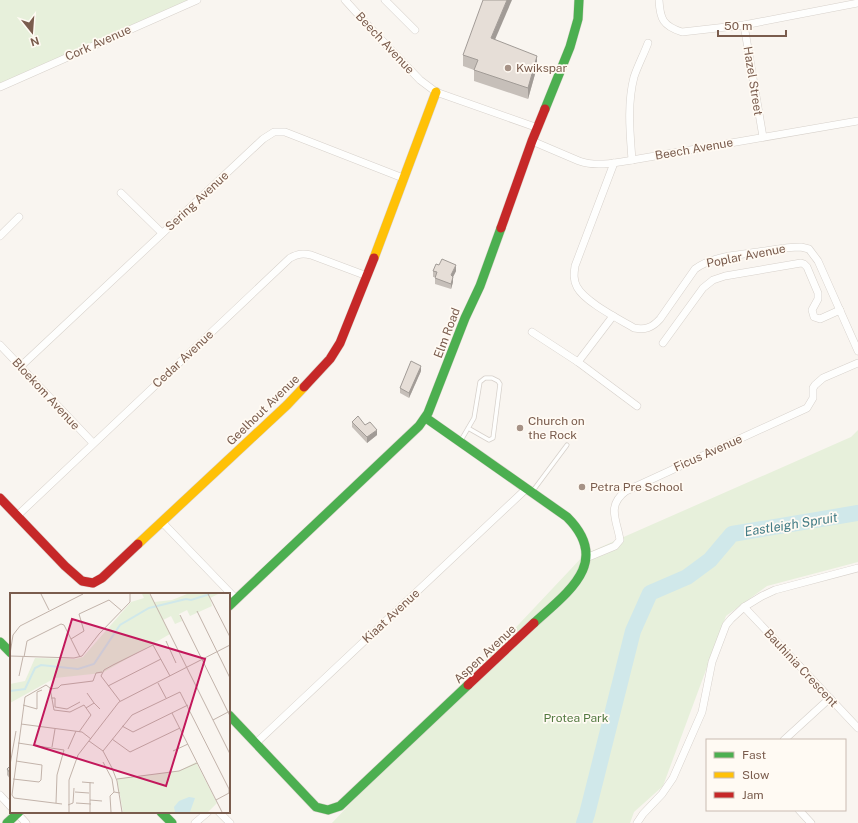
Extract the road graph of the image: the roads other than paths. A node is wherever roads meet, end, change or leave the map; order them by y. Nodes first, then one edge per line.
1 (197, 0) edge
2 (345, 0) edge
3 (385, 0) edge
4 (579, 0) edge
5 (659, 0) edge
6 (858, 3) edge
7 (744, 24) junction
8 (415, 30) dead end
9 (648, 43) dead end
10 (0, 87) edge
11 (436, 92) junction
12 (858, 122) edge
13 (538, 128) junction
14 (763, 137) junction
15 (532, 141) junction
16 (632, 160) junction
17 (614, 163) junction
18 (403, 178) junction
19 (121, 193) dead end
20 (20, 217) dead end
21 (162, 233) junction
22 (0, 236) edge
23 (367, 276) junction
24 (840, 310) junction
25 (614, 316) junction
26 (532, 332) dead end
27 (663, 343) dead end
28 (0, 345) edge
29 (858, 351) edge
30 (578, 362) junction
31 (858, 363) edge
32 (20, 366) junction
33 (637, 406) dead end
34 (426, 418) junction
35 (468, 428) junction
36 (460, 442) junction
37 (93, 443) junction
38 (567, 445) dead end
39 (529, 491) junction
40 (0, 498) edge
41 (17, 516) junction
42 (162, 522) junction
43 (586, 558) junction
44 (858, 568) edge
45 (223, 593) edge
46 (232, 603) edge
47 (744, 607) junction
48 (0, 642) edge
49 (10, 653) edge
50 (830, 698) junction
51 (230, 716) edge
52 (858, 728) edge
53 (785, 739) edge
54 (256, 743) junction
55 (0, 795) edge
56 (10, 805) edge
57 (800, 811) edge
58 (14, 813) edge
59 (18, 813) edge
60 (162, 813) edge
61 (207, 813) edge
62 (220, 813) edge
63 (7, 823) edge
64 (26, 823) edge
65 (172, 823) edge
66 (195, 823) edge
67 (230, 823) edge
68 (637, 823) edge
69 (811, 823) edge

1 - 10 street, Cork Avenue
2 - 11 street, Beech Avenue
3 - 8 street
4 - 13 street, Elm Road
5 - 7 street
6 - 7 street
7 - 14 street, Hazel Street
9 - 16 street
11 - 13 street, Beech Avenue
11 - 18 street, Geelhout Avenue
12 - 14 street, Beech Avenue
13 - 15 street, Elm Road
14 - 16 street, Beech Avenue
15 - 17 street, Beech Avenue
15 - 34 street, Elm Road
16 - 17 street, Beech Avenue
17 - 25 street, Poplar Avenue
18 - 21 street, Sering Avenue
18 - 23 street, Geelhout Avenue
19 - 21 street
20 - 22 street
21 - 32 street, Sering Avenue
23 - 37 street, Cedar Avenue
23 - 42 street, Geelhout Avenue
24 - 25 street, Poplar Avenue
24 - 27 street
24 - 29 street, Poplar Avenue
25 - 30 street
26 - 30 street
28 - 32 street, Bloekom Avenue
30 - 33 street
31 - 43 street, Ficus Avenue
32 - 37 street, Bloekom Avenue
34 - 36 street, Aspen Avenue
34 - 46 street, Elm Road
35 - 35 lane
35 - 36 lane
36 - 39 street, Aspen Avenue
37 - 41 street, Cedar Avenue
38 - 39 lane
39 - 43 street, Aspen Avenue
39 - 54 street, Kiaat Avenue
40 - 41 street, Geelhout Avenue
41 - 42 street, Geelhout Avenue
42 - 45 street
43 - 54 street, Aspen Avenue
44 - 47 street
47 - 50 street, Bauhinia Crescent
47 - 68 street
48 - 49 street
50 - 52 street, Bauhinia Crescent
50 - 53 street
51 - 54 street, Aspen Avenue
55 - 56 street
57 - 69 street
58 - 63 street
59 - 64 street
60 - 65 street
61 - 66 street
62 - 67 street

